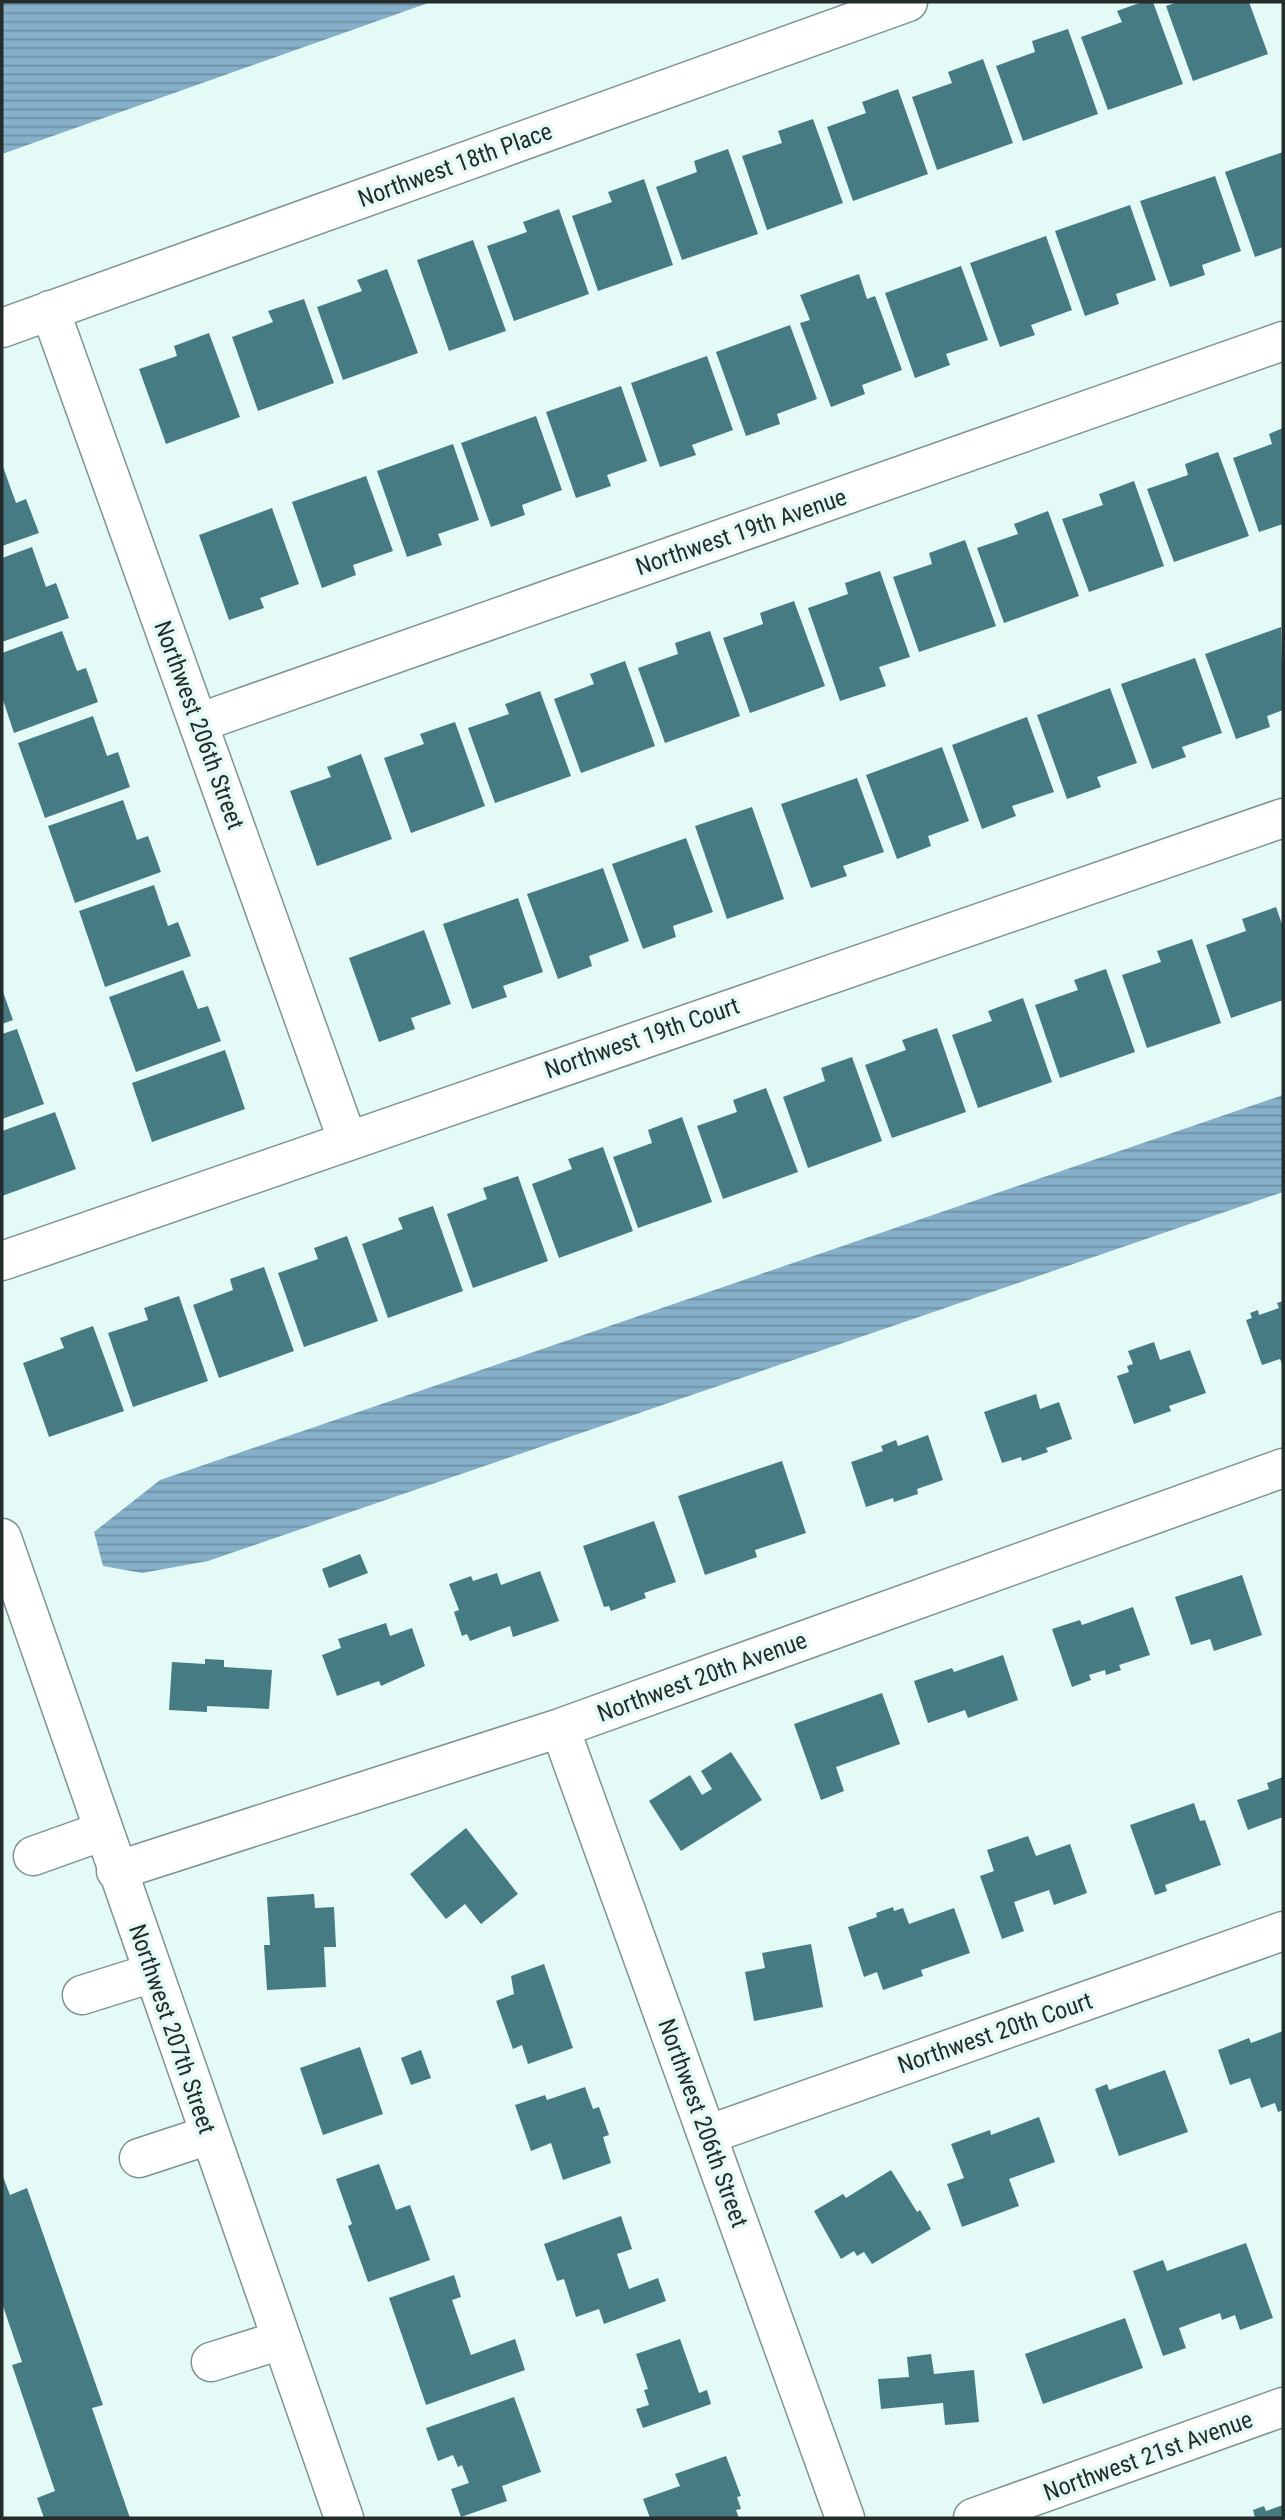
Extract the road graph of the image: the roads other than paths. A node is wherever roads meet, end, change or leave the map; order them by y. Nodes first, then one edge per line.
1 (908, 2) edge
2 (50, 310) junction
3 (2, 328) edge
4 (1283, 341) edge
5 (198, 723) junction
6 (1283, 818) edge
7 (347, 1139) junction
8 (2, 1261) edge
9 (1283, 1468) edge
10 (2, 1538) edge
11 (560, 1728) junction
12 (103, 1831) junction
13 (33, 1856) dead end
14 (116, 1871) junction
15 (1283, 1931) edge
16 (152, 1973) junction
17 (82, 1995) dead end
18 (209, 2135) junction
19 (707, 2135) junction
20 (139, 2158) dead end
21 (281, 2340) junction
22 (211, 2362) dead end
23 (1283, 2407) edge
24 (332, 2515) edge
25 (845, 2518) edge
26 (973, 2518) edge

1 - 2 street, Northwest 18th Place
2 - 3 street, Northwest 18th Place
2 - 5 street, Northwest 206th Street
4 - 5 street, Northwest 19th Avenue
5 - 7 street, Northwest 206th Street
6 - 7 street, Northwest 19th Court
7 - 8 street, Northwest 19th Court
9 - 11 street, Northwest 20th Avenue
10 - 12 street, Northwest 207th Street
11 - 14 street, Northwest 20th Avenue
11 - 19 street, Northwest 206th Street
12 - 13 street
12 - 14 street, Northwest 207th Street
14 - 16 street, Northwest 207th Street
15 - 19 street, Northwest 20th Court
16 - 17 street
16 - 18 street, Northwest 207th Street
18 - 20 street
18 - 21 street, Northwest 207th Street
19 - 25 street, Northwest 206th Street
21 - 22 street
21 - 24 street, Northwest 207th Street
23 - 26 street, Northwest 21st Avenue

